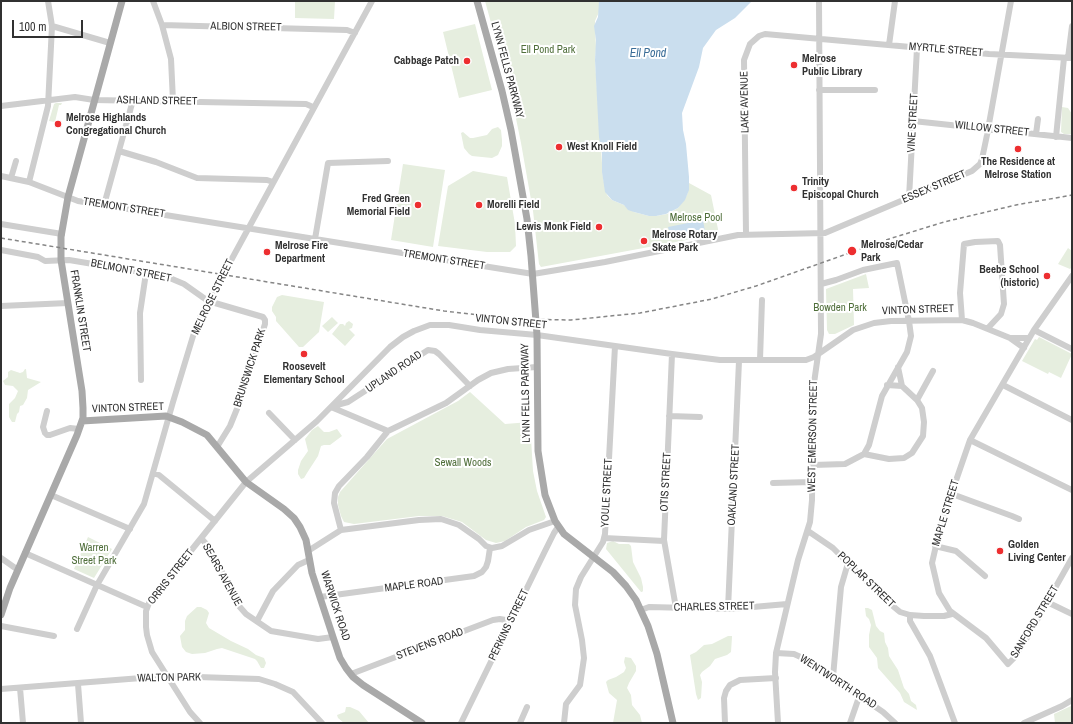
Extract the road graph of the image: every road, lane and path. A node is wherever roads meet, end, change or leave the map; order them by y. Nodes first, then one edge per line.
1 (48, 1) edge
2 (122, 1) edge
3 (153, 1) edge
4 (372, 1) edge
5 (477, 1) edge
6 (819, 1) edge
7 (895, 1) edge
8 (1010, 1) edge
9 (162, 25) junction
10 (52, 26) junction
11 (1072, 26) edge
12 (354, 33) junction
13 (820, 40) junction
14 (110, 43) junction
15 (890, 45) junction
16 (917, 48) junction
17 (1002, 55) junction
18 (1068, 58) edge
19 (819, 90) junction
20 (875, 90) dead end
21 (48, 100) junction
22 (94, 100) junction
23 (133, 100) junction
24 (173, 101) junction
25 (1, 106) edge
26 (313, 107) junction
27 (1038, 119) dead end
28 (913, 121) junction
29 (988, 129) junction
30 (1036, 134) junction
31 (1056, 136) junction
32 (1072, 138) edge
33 (120, 151) junction
34 (16, 161) dead end
35 (388, 161) dead end
36 (1, 176) edge
37 (11, 178) junction
38 (29, 182) junction
39 (273, 182) junction
40 (68, 197) junction
41 (909, 198) junction
42 (104, 205) junction
43 (1, 224) edge
44 (248, 228) junction
45 (62, 234) junction
46 (746, 234) junction
47 (820, 234) junction
48 (315, 239) junction
49 (1, 250) edge
50 (61, 260) junction
51 (146, 273) junction
52 (533, 274) junction
53 (1071, 279) edge
54 (823, 283) junction
55 (762, 300) dead end
56 (208, 301) junction
57 (68, 303) junction
58 (1, 306) edge
59 (962, 320) junction
60 (909, 321) junction
61 (988, 328) junction
62 (1034, 330) junction
63 (537, 335) junction
64 (1010, 338) junction
65 (1029, 338) junction
66 (615, 346) junction
67 (1024, 348) junction
68 (1072, 348) edge
69 (672, 354) junction
70 (818, 354) junction
71 (760, 360) junction
72 (739, 361) junction
73 (537, 367) junction
74 (898, 367) junction
75 (933, 371) dead end
76 (141, 380) dead end
77 (887, 385) junction
78 (1003, 385) junction
79 (470, 386) junction
80 (902, 386) junction
81 (917, 400) junction
82 (331, 407) junction
83 (47, 410) dead end
84 (270, 413) dead end
85 (669, 416) junction
86 (169, 417) junction
87 (700, 417) dead end
88 (1072, 420) edge
89 (82, 421) junction
90 (79, 430) junction
91 (388, 431) junction
92 (295, 440) junction
93 (970, 440) junction
94 (217, 447) junction
95 (864, 454) junction
96 (813, 465) junction
97 (154, 473) junction
98 (246, 482) junction
99 (812, 482) junction
100 (773, 483) dead end
101 (1072, 490) edge
102 (952, 494) junction
103 (51, 495) junction
104 (1019, 519) dead end
105 (215, 521) junction
106 (557, 524) junction
107 (130, 529) junction
108 (341, 530) junction
109 (808, 531) junction
110 (201, 538) junction
111 (604, 538) junction
112 (664, 541) junction
113 (935, 546) junction
114 (490, 548) junction
115 (308, 551) junction
116 (25, 554) junction
117 (1, 558) edge
118 (594, 558) junction
119 (1072, 558) edge
120 (309, 560) junction
121 (848, 563) junction
122 (18, 570) junction
123 (985, 576) dead end
124 (97, 585) junction
125 (320, 597) junction
126 (1047, 602) junction
127 (787, 604) junction
128 (147, 607) junction
129 (676, 608) junction
130 (728, 609) junction
131 (641, 610) junction
132 (952, 614) junction
133 (1072, 614) edge
134 (1, 615) edge
135 (910, 615) junction
136 (256, 621) junction
137 (511, 621) junction
138 (1, 626) edge
139 (77, 629) dead end
140 (54, 636) dead end
141 (333, 637) junction
142 (776, 653) junction
143 (1008, 664) joint
144 (351, 674) junction
145 (167, 676) junction
146 (833, 677) junction
147 (776, 678) junction
148 (78, 684) junction
149 (20, 688) junction
150 (1, 689) edge
151 (860, 697) junction
152 (1072, 700) edge
153 (527, 707) dead end
154 (23, 723) edge
155 (81, 723) edge
156 (200, 723) edge
157 (322, 723) edge
158 (422, 723) edge
159 (461, 723) edge
160 (520, 723) edge
161 (564, 723) edge
162 (674, 723) edge
163 (725, 723) edge
164 (778, 723) edge
165 (850, 723) edge
166 (895, 723) edge
167 (955, 723) edge
168 (1024, 723) edge

1 - 10 street
2 - 14 main road, FRANKLIN STREET
3 - 9 street
4 - 12 street, MELROSE STREET
5 - 52 main road, LYNN FELLS PARKWAY
6 - 13 street, WEST EMERSON STREET
7 - 15 street
8 - 17 street, ESSEX STREET
9 - 12 street, ALBION STREET
9 - 24 street
10 - 14 street
10 - 21 street
11 - 18 street
12 - 26 street, MELROSE STREET
13 - 15 street, MYRTLE STREET
13 - 19 street, WEST EMERSON STREET
13 - 46 street, LAKE AVENUE
14 - 22 main road, FRANKLIN STREET
15 - 16 street, MYRTLE STREET
16 - 17 street, MYRTLE STREET
16 - 28 street, VINE STREET
17 - 18 street, MYRTLE STREET
17 - 29 street, ESSEX STREET
18 - 31 street
19 - 20 street
19 - 47 street, WEST EMERSON STREET
21 - 22 street, ASHLAND STREET
21 - 25 street, ASHLAND STREET
21 - 38 street
22 - 23 street, ASHLAND STREET
22 - 40 main road, FRANKLIN STREET
23 - 24 street, ASHLAND STREET
23 - 33 street
24 - 26 street, ASHLAND STREET
26 - 39 street, MELROSE STREET
27 - 30 street
28 - 29 street, WILLOW STREET
28 - 41 street, VINE STREET
29 - 30 street, WILLOW STREET
29 - 41 street, ESSEX STREET
30 - 31 street, WILLOW STREET
31 - 32 street, WILLOW STREET
33 - 39 street
33 - 42 street
34 - 37 street
35 - 48 street
36 - 37 street, TREMONT STREET
37 - 38 street, TREMONT STREET
38 - 40 street, TREMONT STREET
39 - 44 street, MELROSE STREET
40 - 42 street, TREMONT STREET
40 - 45 main road, FRANKLIN STREET
41 - 47 street, ESSEX STREET
42 - 44 street, TREMONT STREET
43 - 45 street
44 - 48 street, TREMONT STREET
44 - 56 street, MELROSE STREET
45 - 50 main road, FRANKLIN STREET
46 - 47 street, TREMONT STREET
46 - 52 street, TREMONT STREET
47 - 54 street, WEST EMERSON STREET
48 - 52 street, TREMONT STREET
49 - 50 street, BELMONT STREET
50 - 51 street, BELMONT STREET
50 - 57 main road, FRANKLIN STREET
51 - 56 street, BELMONT STREET
51 - 76 street
52 - 63 main road, LYNN FELLS PARKWAY
53 - 62 street, MAPLE STREET
54 - 60 street
54 - 70 street, WEST EMERSON STREET
55 - 71 street
56 - 86 street, MELROSE STREET
56 - 94 street, BRUNSWICK PARK
57 - 58 street
57 - 89 main road, FRANKLIN STREET
59 - 60 street, VINTON STREET
59 - 61 street, VINTON STREET
59 - 61 street
60 - 70 street, VINTON STREET
60 - 74 street
61 - 64 street, VINTON STREET
62 - 65 street, MAPLE STREET
62 - 68 street
63 - 66 street, VINTON STREET
63 - 73 main road, LYNN FELLS PARKWAY
63 - 82 street, VINTON STREET
64 - 65 street, VINTON STREET
64 - 67 street, VINTON STREET
65 - 67 street, MAPLE STREET
66 - 69 street, VINTON STREET
66 - 111 street, YOULE STREET
67 - 78 street, MAPLE STREET
69 - 72 street, VINTON STREET
69 - 85 street, OTIS STREET
70 - 71 street, VINTON STREET
70 - 96 street, WEST EMERSON STREET
71 - 72 street, VINTON STREET
72 - 130 street, OAKLAND STREET
73 - 79 street
73 - 106 main road, LYNN FELLS PARKWAY
74 - 77 street
74 - 80 street
75 - 81 street
77 - 80 street
77 - 95 street
78 - 88 street
78 - 93 street, MAPLE STREET
79 - 82 street, UPLAND ROAD
79 - 91 street
80 - 81 street
81 - 95 street
82 - 91 street
82 - 92 street, VINTON STREET
83 - 90 street
84 - 92 street
85 - 87 street
85 - 112 street, OTIS STREET
86 - 89 main road, VINTON STREET
86 - 94 main road, VINTON STREET
86 - 97 street, MELROSE STREET
89 - 90 main road, FRANKLIN STREET
90 - 103 main road, FRANKLIN STREET
91 - 108 street
92 - 98 street, VINTON STREET
93 - 101 street
93 - 102 street, MAPLE STREET
94 - 98 main road, VINTON STREET
95 - 96 street
96 - 99 street, WEST EMERSON STREET
97 - 105 street
97 - 107 street, MELROSE STREET
98 - 105 street, ORRIS STREET
98 - 115 main road, WARWICK ROAD
99 - 100 street
99 - 109 street, WEST EMERSON STREET
102 - 104 street
102 - 113 street, MAPLE STREET
103 - 107 street
103 - 116 main road, FRANKLIN STREET
105 - 110 street, ORRIS STREET
106 - 114 street
106 - 118 main road, LYNN FELLS PARKWAY
106 - 137 street, PERKINS STREET
107 - 124 street, MELROSE STREET
108 - 114 street
108 - 115 street
109 - 121 street, POPLAR STREET
109 - 127 street, WEST EMERSON STREET
110 - 128 street, ORRIS STREET
110 - 136 street, SEARS AVENUE
111 - 112 street
111 - 118 street, YOULE STREET
112 - 129 street, OTIS STREET
113 - 123 street
113 - 132 street, MAPLE STREET
114 - 125 street, MAPLE ROAD
115 - 120 main road, WARWICK ROAD
116 - 122 main road, FRANKLIN STREET
116 - 124 street
117 - 122 street
118 - 131 main road, LYNN FELLS PARKWAY
118 - 161 street, YOULE STREET
119 - 126 street, SANFORD STREET
120 - 125 main road, WARWICK ROAD
120 - 136 street
121 - 135 street, POPLAR STREET
121 - 146 street
122 - 134 main road, FRANKLIN STREET
124 - 128 street
124 - 139 street, MELROSE STREET
125 - 141 main road, WARWICK ROAD
126 - 133 street
126 - 143 street, SANFORD STREET
127 - 130 street, CHARLES STREET
127 - 142 street, WEST EMERSON STREET
128 - 145 street, ORRIS STREET
129 - 130 street, CHARLES STREET
129 - 131 street, CHARLES STREET
131 - 162 main road, LYNN FELLS PARKWAY
132 - 135 street, POPLAR STREET
132 - 143 street, MAPLE STREET
135 - 167 street
136 - 141 street, SEARS AVENUE
137 - 144 street, STEVENS ROAD
137 - 159 street, PERKINS STREET
138 - 140 street
141 - 144 main road, WARWICK ROAD
142 - 146 street, WENTWORTH ROAD
142 - 147 street, WEST EMERSON STREET
144 - 158 main road, WARWICK ROAD
145 - 148 street, WALTON PARK
145 - 156 street, ORRIS STREET
145 - 157 street, WALTON PARK
146 - 151 street, WENTWORTH ROAD
147 - 163 street
147 - 164 street, WEST EMERSON STREET
148 - 149 street, WALTON PARK
148 - 155 street
149 - 150 street, WALTON PARK
149 - 154 street
151 - 165 street
151 - 166 street, WENTWORTH ROAD
152 - 168 street
153 - 160 street

